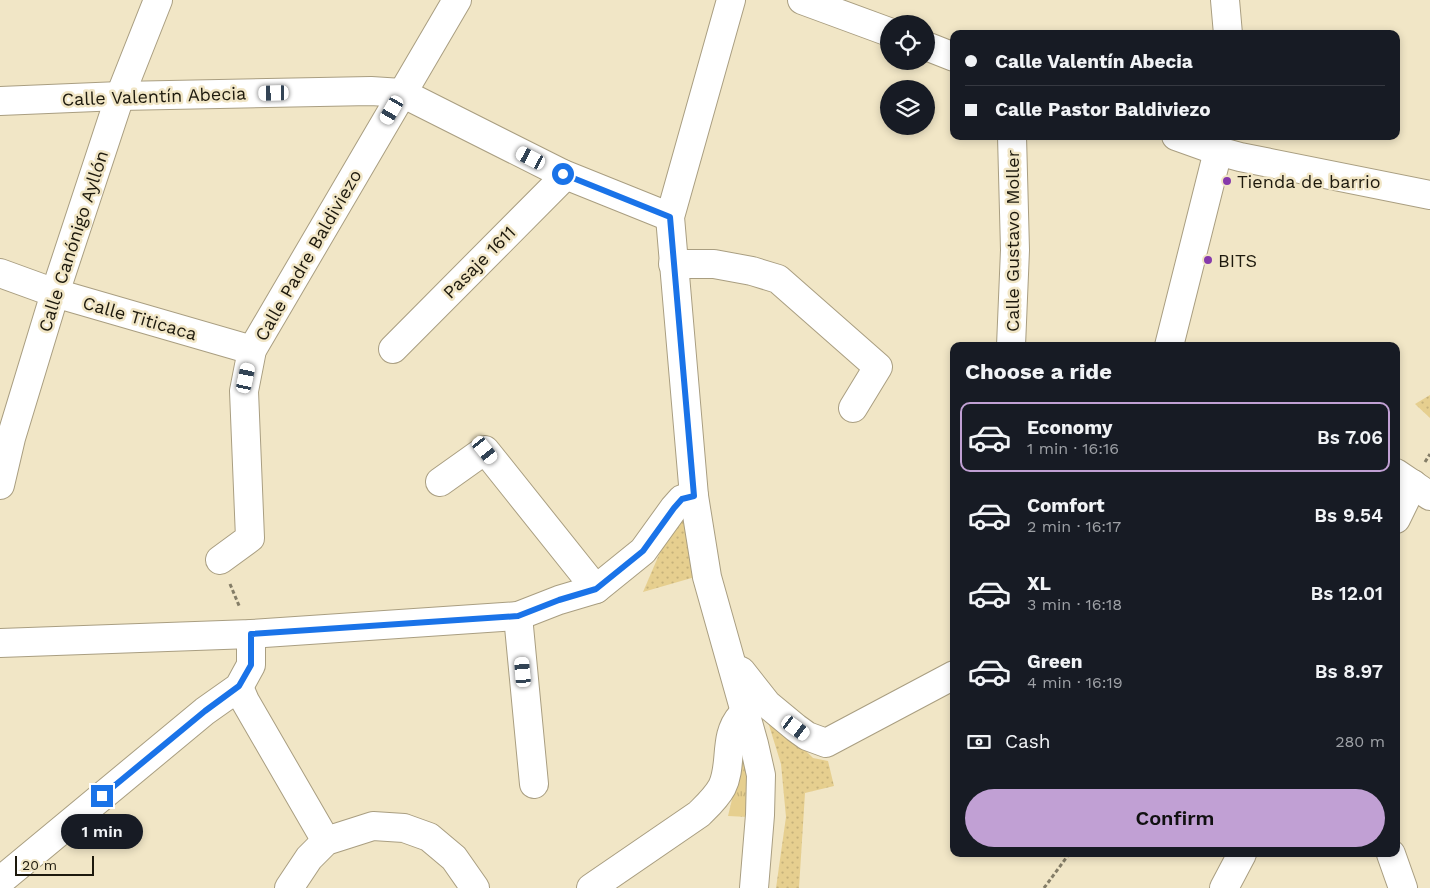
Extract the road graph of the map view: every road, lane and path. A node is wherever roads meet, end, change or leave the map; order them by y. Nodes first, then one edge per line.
1 (158, 0) edge
2 (457, 0) edge
3 (731, 0) edge
4 (802, 0) edge
5 (1225, 0) edge
6 (880, 29) edge
7 (1228, 30) edge
8 (935, 50) edge
9 (950, 55) edge
10 (402, 93) junction
11 (120, 96) junction
12 (0, 101) edge
13 (1012, 140) edge
14 (1195, 140) edge
15 (1232, 148) edge
16 (563, 174) junction
17 (1430, 194) edge
18 (670, 217) junction
19 (673, 264) junction
20 (0, 273) edge
21 (55, 293) junction
22 (1011, 342) edge
23 (1170, 342) edge
24 (252, 350) junction
25 (393, 350) dead end
26 (853, 408) dead end
27 (6, 436) edge
28 (440, 482) dead end
29 (1413, 484) edge
30 (0, 486) edge
31 (694, 496) junction
32 (1400, 511) edge
33 (220, 560) joint
34 (596, 589) junction
35 (518, 616) junction
36 (251, 634) junction
37 (0, 643) edge
38 (731, 668) junction
39 (950, 677) edge
40 (239, 686) junction
41 (745, 715) junction
42 (534, 784) dead end
43 (326, 841) junction
44 (1067, 857) edge
45 (1240, 857) edge
46 (1392, 857) edge
47 (0, 881) edge
48 (289, 888) edge
49 (476, 888) edge
50 (591, 888) edge
51 (754, 888) edge
52 (1044, 888) edge
53 (1224, 888) edge
54 (1403, 888) edge

1 - 11 street, Calle Canónigo Ayllón
2 - 10 street, Calle Padre Baldiviezo
3 - 18 street
4 - 6 street
5 - 7 street
8 - 9 street
10 - 11 street, Calle Valentín Abecia
10 - 16 street, Calle Valentín Abecia
10 - 24 street, Calle Padre Baldiviezo
11 - 12 street, Calle Valentín Abecia
11 - 21 street, Calle Canónigo Ayllón
13 - 22 street, Calle Gustavo Moller
14 - 15 street
15 - 17 street
15 - 23 street
16 - 18 street, Calle Valentín Abecia
16 - 25 street, Pasaje 1611
18 - 19 street
19 - 26 street
19 - 31 street
20 - 21 street, Calle Titicaca
21 - 24 street, Calle Titicaca
21 - 27 street, Calle Canónigo Ayllón
24 - 33 street, Calle Padre Baldiviezo
27 - 30 street, Calle Canónigo Ayllón
28 - 34 street
29 - 32 street
31 - 34 street
31 - 38 street
33 - 36 path
34 - 35 street
35 - 36 street
35 - 42 street
36 - 37 street
36 - 40 street
38 - 39 street
38 - 41 street
40 - 43 street
40 - 47 street
41 - 50 street
41 - 51 street
43 - 48 street
43 - 49 street
44 - 52 path
45 - 53 street
46 - 54 street

